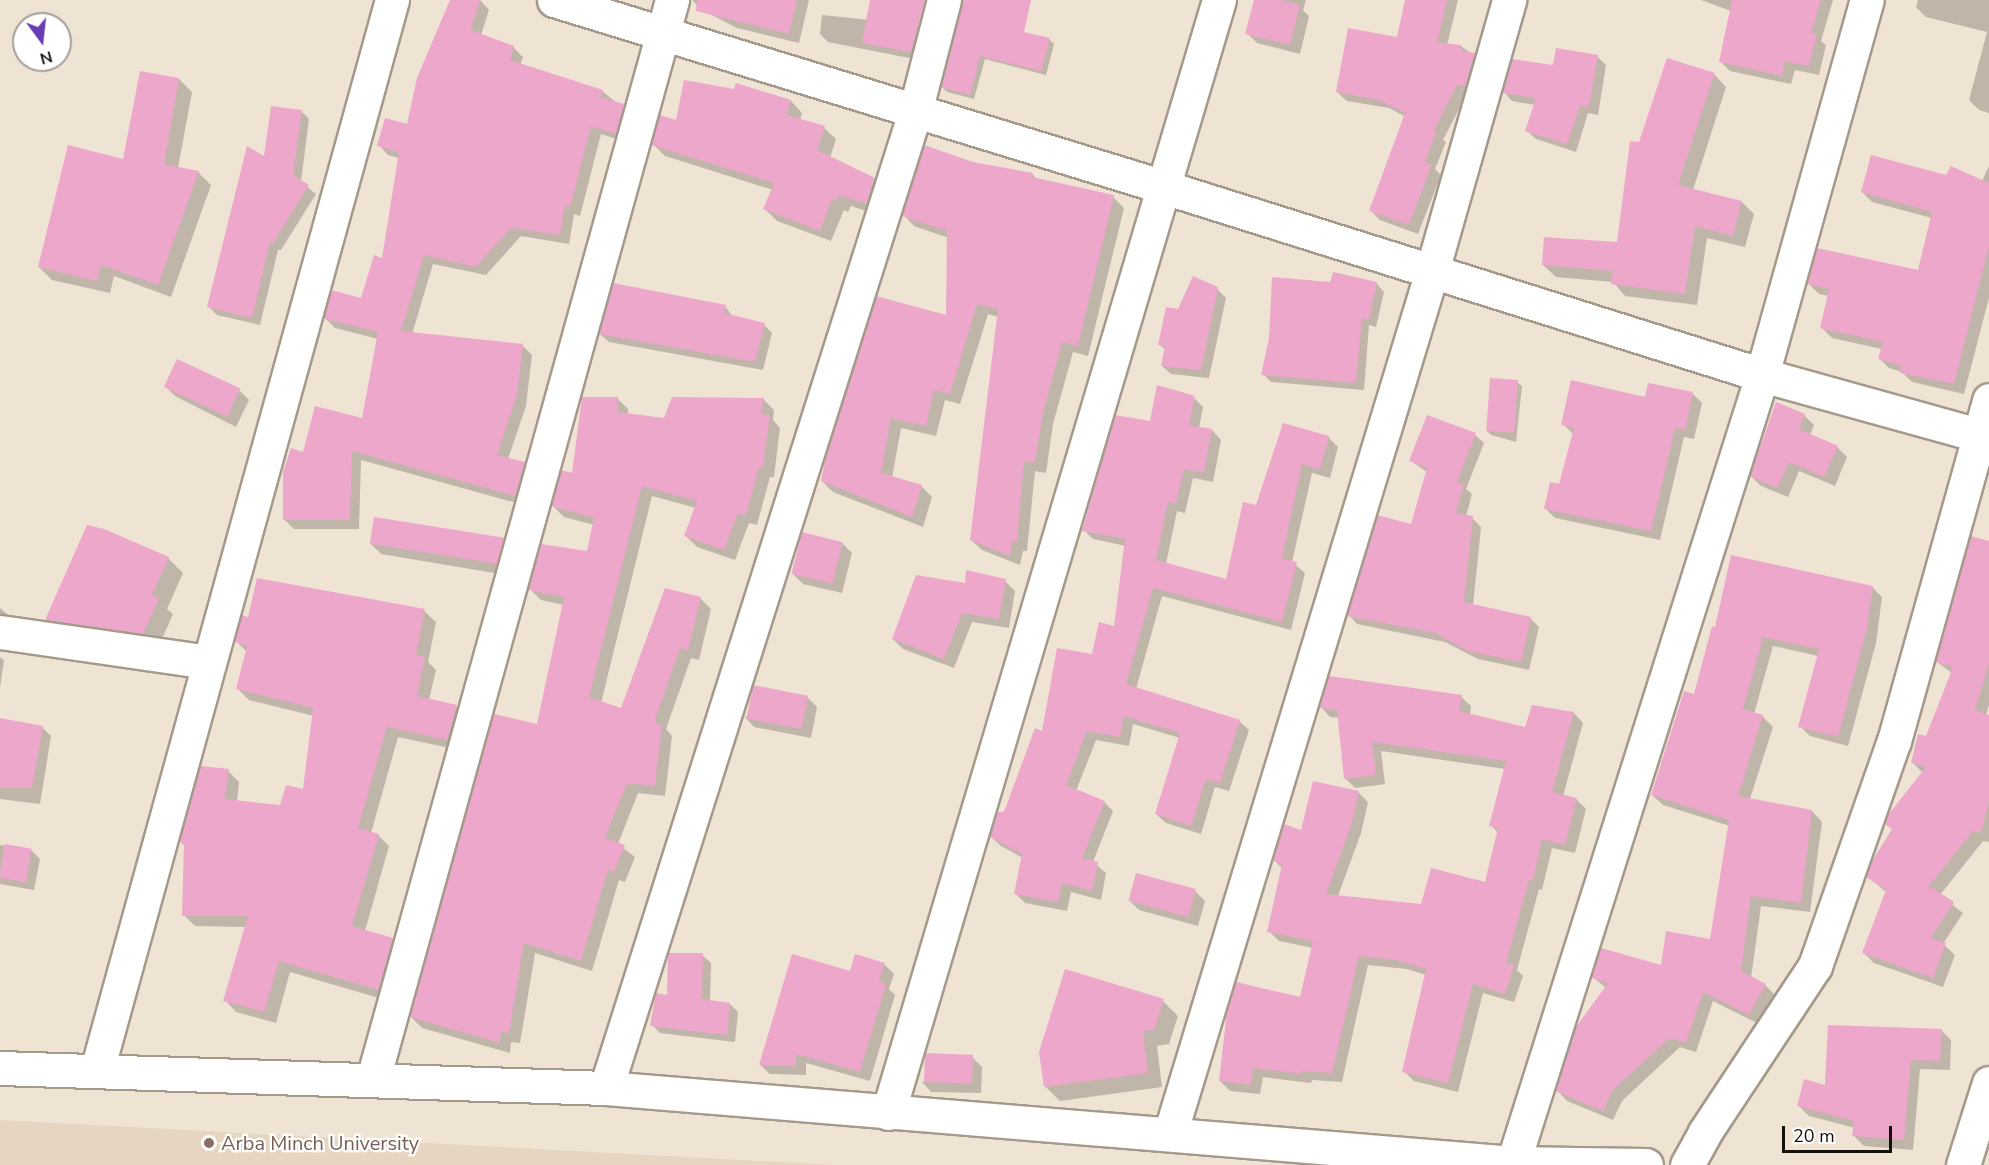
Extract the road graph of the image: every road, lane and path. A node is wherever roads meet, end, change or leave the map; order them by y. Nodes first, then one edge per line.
1 (392, 0) edge
2 (554, 0) edge
3 (672, 0) edge
4 (944, 0) edge
5 (1219, 0) edge
6 (1509, 0) edge
7 (1867, 0) edge
8 (662, 34) junction
9 (915, 112) junction
10 (1164, 187) junction
11 (1432, 271) junction
12 (1762, 375) junction
13 (1989, 400) edge
14 (1983, 437) edge
15 (0, 632) edge
16 (209, 662) junction
17 (0, 1068) edge
18 (97, 1070) junction
19 (373, 1079) junction
20 (1989, 1083) edge
21 (606, 1088) junction
22 (888, 1113) junction
23 (1170, 1134) junction
24 (1513, 1163) junction
25 (1646, 1165) edge
26 (1687, 1165) edge
27 (1963, 1165) edge

1 - 16 street
2 - 8 street
3 - 8 street
4 - 9 street
5 - 10 street
6 - 11 street
7 - 12 street
8 - 9 street
8 - 19 street
9 - 10 street
9 - 21 street
10 - 11 street
10 - 22 street
11 - 12 street
11 - 23 street
12 - 14 street
12 - 24 street
13 - 14 street
14 - 26 street
15 - 16 street
16 - 18 street
17 - 18 street
18 - 19 street
19 - 21 street
20 - 27 street
21 - 22 street
22 - 23 street
23 - 24 street
24 - 25 street

